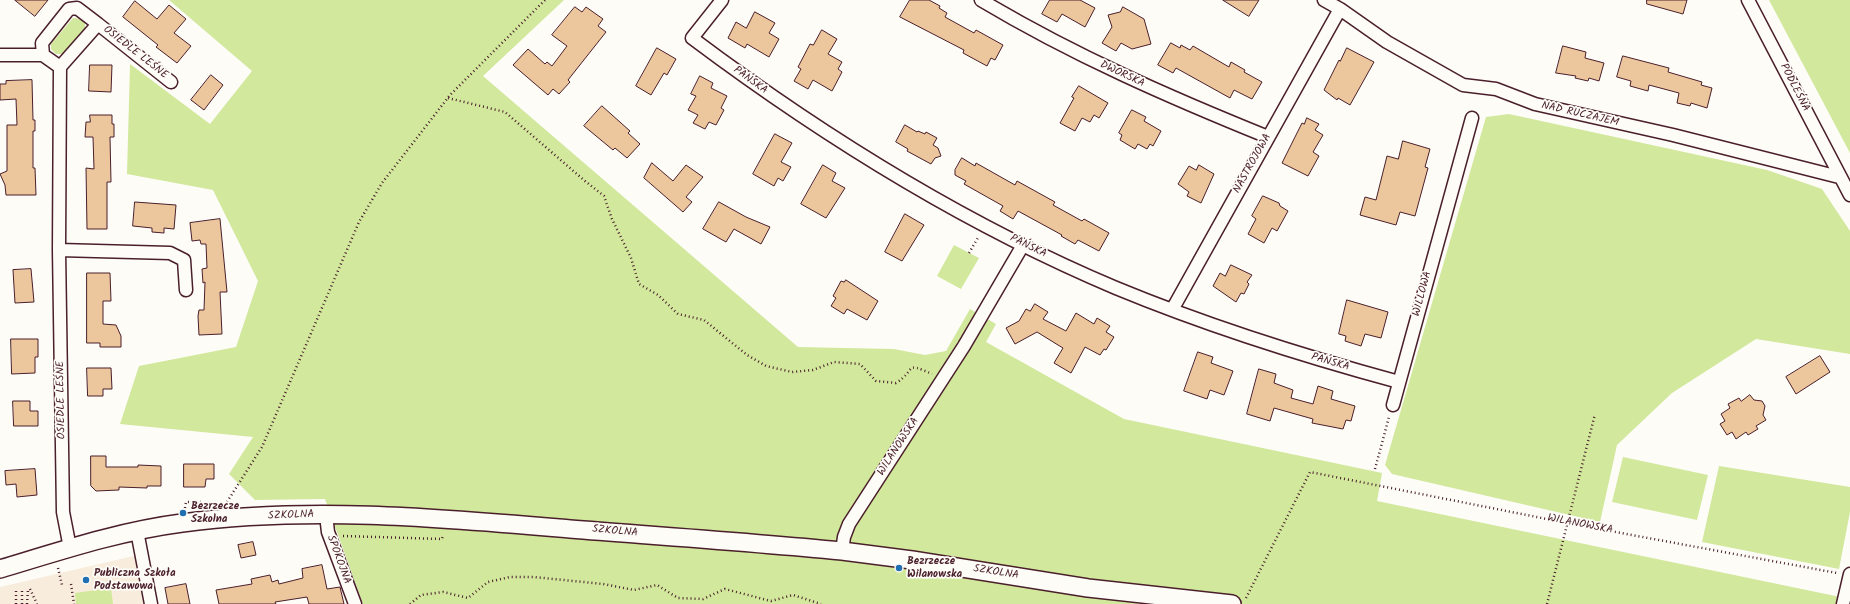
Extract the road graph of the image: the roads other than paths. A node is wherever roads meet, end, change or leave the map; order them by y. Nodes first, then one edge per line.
1 (722, 0) edge
2 (981, 0) edge
3 (1324, 0) edge
4 (1748, 0) edge
5 (1337, 13) junction
6 (98, 24) junction
7 (0, 55) edge
8 (43, 55) junction
9 (60, 67) junction
10 (171, 82) dead end
11 (1472, 118) dead end
12 (1268, 137) junction
13 (1839, 177) junction
14 (1850, 195) edge
15 (1023, 245) junction
16 (59, 250) junction
17 (186, 290) dead end
18 (1172, 310) junction
19 (1399, 382) junction
20 (1393, 405) road end
21 (326, 521) junction
22 (138, 531) junction
23 (70, 548) junction
24 (842, 551) junction
25 (0, 569) edge
26 (1850, 574) edge
27 (151, 604) edge
28 (354, 604) edge
29 (1232, 604) edge
30 (1843, 604) edge

1 - 15 street, PAŃSKA
2 - 12 street, DWORSKA
3 - 5 street, NAD RUCZAJEM
4 - 13 street, PODLEŚNA
5 - 12 street, NASTROJOWA
5 - 13 street, NAD RUCZAJEM
6 - 8 street, OSIEDLE LEŚNE
6 - 9 street, OSIEDLE LEŚNE
6 - 10 street, OSIEDLE LEŚNE
7 - 8 street
8 - 9 street
9 - 16 street, OSIEDLE LEŚNE
11 - 19 street, WILLOWA
12 - 18 street, NASTROJOWA
13 - 14 street
15 - 18 street, PAŃSKA
15 - 24 street, WILANOWSKA
16 - 17 street
16 - 23 street, OSIEDLE LEŚNE
18 - 19 street, PAŃSKA
19 - 20 street, WILLOWA
21 - 22 street, SZKOLNA
21 - 24 street, SZKOLNA
21 - 28 street, SPOKOJNA
22 - 23 street, SZKOLNA
22 - 27 street
23 - 25 street, SZKOLNA
24 - 29 street, SZKOLNA
26 - 30 street

